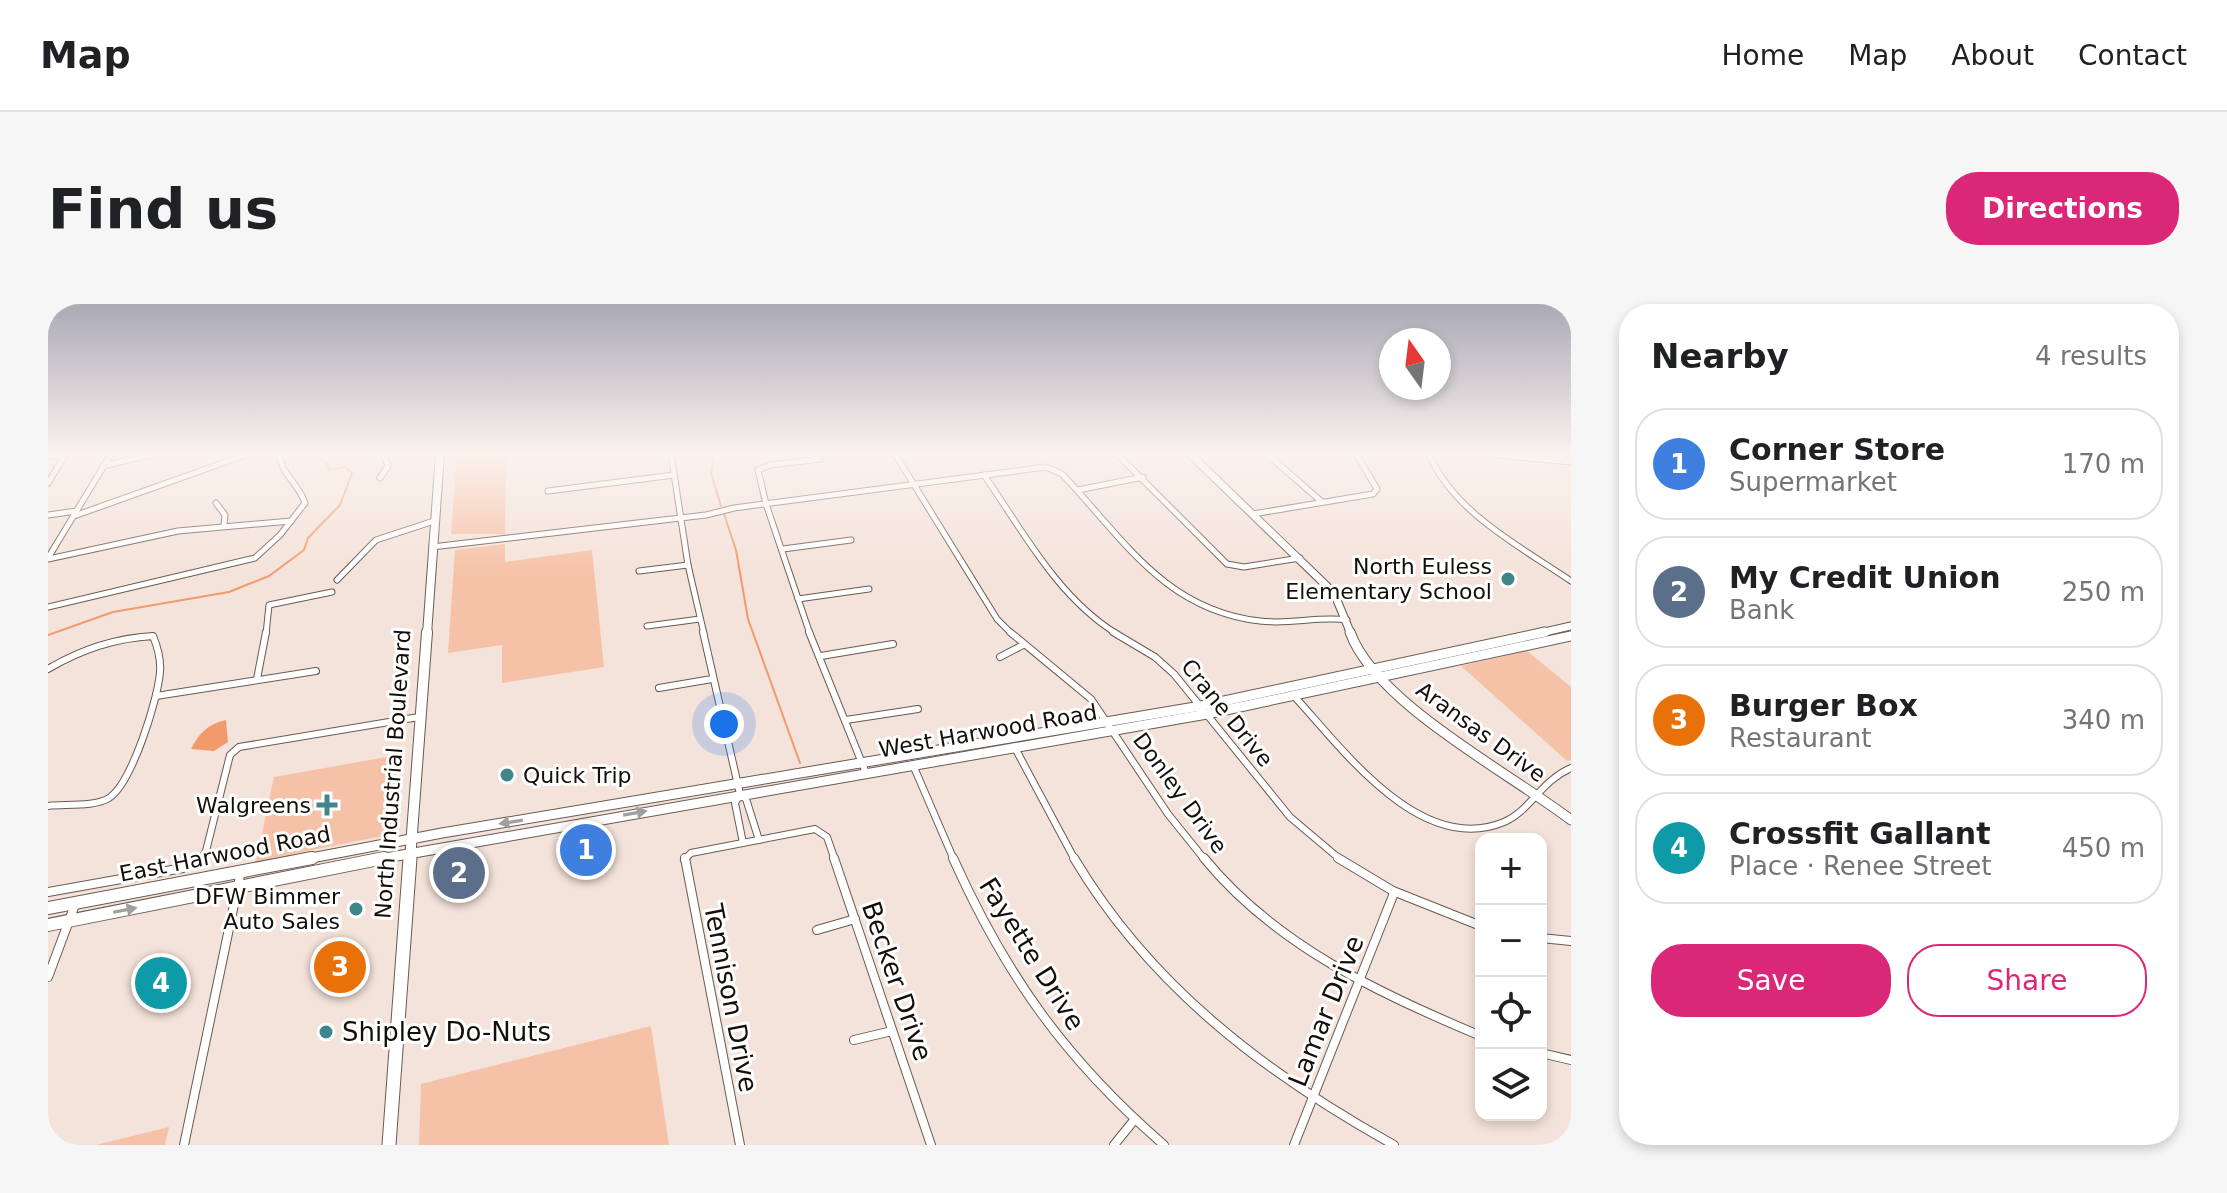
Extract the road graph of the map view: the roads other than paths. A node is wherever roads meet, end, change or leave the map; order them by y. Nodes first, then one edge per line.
1 (88, 493) edge
2 (135, 493) edge
3 (301, 493) edge
4 (436, 493) edge
5 (677, 493) edge
6 (763, 493) edge
7 (854, 493) edge
8 (919, 493) edge
9 (997, 493) edge
10 (1081, 493) edge
11 (1158, 493) edge
12 (1231, 493) edge
13 (1312, 493) edge
14 (1374, 493) edge
15 (1455, 493) edge
16 (1322, 502) junction
17 (216, 503) dead end
18 (766, 504) junction
19 (76, 514) junction
20 (1253, 514) junction
21 (48, 515) edge
22 (681, 517) junction
23 (291, 521) junction
24 (434, 521) junction
25 (224, 525) junction
26 (126, 533) dead end
27 (851, 540) dead end
28 (128, 542) junction
29 (432, 547) junction
30 (783, 549) junction
31 (48, 558) edge
32 (1300, 558) junction
33 (688, 565) junction
34 (639, 571) dead end
35 (337, 580) dead end
36 (1571, 581) edge
37 (869, 589) dead end
38 (332, 592) dead end
39 (798, 599) junction
40 (48, 607) edge
41 (700, 619) junction
42 (1347, 620) junction
43 (647, 626) dead end
44 (1571, 626) edge
45 (1549, 631) junction
46 (1571, 636) edge
47 (1559, 639) junction
48 (893, 644) dead end
49 (1023, 645) junction
50 (821, 656) junction
51 (1000, 657) dead end
52 (48, 669) edge
53 (1373, 669) junction
54 (316, 671) dead end
55 (1381, 678) junction
56 (257, 679) junction
57 (712, 679) junction
58 (659, 688) dead end
59 (1291, 692) junction
60 (156, 696) junction
61 (918, 709) dead end
62 (1204, 710) junction
63 (419, 717) junction
64 (846, 720) junction
65 (1109, 726) junction
66 (1013, 743) junction
67 (911, 760) junction
68 (864, 768) junction
69 (1571, 768) edge
70 (739, 789) junction
71 (1535, 793) junction
72 (48, 806) edge
73 (561, 814) junction
74 (1571, 820) edge
75 (559, 826) junction
76 (759, 840) junction
77 (743, 843) junction
78 (409, 846) junction
79 (241, 871) junction
80 (237, 888) junction
81 (48, 892) edge
82 (1394, 893) junction
83 (76, 902) junction
84 (48, 908) edge
85 (855, 919) junction
86 (69, 921) junction
87 (1475, 924) edge
88 (48, 925) edge
89 (817, 930) dead end
90 (1547, 939) edge
91 (1571, 941) edge
92 (48, 977) edge
93 (1361, 981) junction
94 (892, 1031) junction
95 (1475, 1033) edge
96 (854, 1040) dead end
97 (1547, 1054) edge
98 (1571, 1060) edge
99 (1312, 1098) junction
100 (1135, 1119) junction
101 (184, 1145) edge
102 (389, 1145) edge
103 (740, 1145) edge
104 (931, 1145) edge
105 (1114, 1145) edge
106 (1164, 1145) edge
107 (1294, 1145) edge
108 (1394, 1145) edge

1 - 19 street
2 - 19 street
3 - 23 street
4 - 24 main road, North Industrial Boulevard
5 - 22 street
6 - 18 street
7 - 18 street
8 - 49 street, Donley Drive
9 - 62 street, Crane Drive
10 - 42 street
11 - 32 street
12 - 20 main road, Aransas Drive
13 - 16 street
14 - 16 street
15 - 36 street
16 - 20 street
17 - 25 street
18 - 22 street
18 - 30 street
19 - 21 street
19 - 31 street
20 - 32 main road, Aransas Drive
22 - 29 street
22 - 33 street
23 - 25 street
23 - 40 street
24 - 29 main road, North Industrial Boulevard
24 - 35 street
25 - 28 street
26 - 28 street
27 - 30 street
28 - 31 street
29 - 63 main road, North Industrial Boulevard
30 - 39 street
32 - 42 main road, Aransas Drive
33 - 34 street
33 - 41 street
37 - 39 street
38 - 56 street
39 - 50 street
41 - 43 street
41 - 57 street
42 - 53 main road, Aransas Drive
44 - 45 main road, West Harwood Road
45 - 47 main road
45 - 53 main road, West Harwood Road
46 - 47 main road, West Harwood Road
47 - 55 main road, West Harwood Road
48 - 50 street
49 - 51 street
49 - 65 street, Donley Drive
50 - 64 street
52 - 60 street
53 - 55 main road, Aransas Drive
53 - 59 main road, West Harwood Road
54 - 56 street
55 - 59 main road, West Harwood Road
55 - 71 main road, Aransas Drive
56 - 60 street
57 - 58 street
57 - 70 street
59 - 62 main road, West Harwood Road
59 - 71 street
60 - 72 street
61 - 64 street
62 - 65 main road, West Harwood Road
62 - 82 street, Crane Drive
63 - 78 main road, North Industrial Boulevard
63 - 81 street
64 - 68 street
65 - 66 main road, West Harwood Road
65 - 93 street, Donley Drive
66 - 67 main road, West Harwood Road
66 - 99 street
67 - 68 main road, West Harwood Road
67 - 100 street, Fayette Drive
68 - 70 main road, West Harwood Road
69 - 71 street
70 - 73 main road, West Harwood Road
75 -> 70 main road, West Harwood Road
70 - 76 street
70 - 77 street
71 - 74 main road, Aransas Drive
73 - 75 main road
73 -> 78 main road, West Harwood Road
75 - 78 main road, West Harwood Road
76 - 77 street
76 - 85 street, Becker Drive
77 - 103 street, Tennison Drive
78 - 79 main road, East Harwood Road
78 - 80 main road, East Harwood Road
78 - 102 main road, North Industrial Boulevard
79 - 80 street
79 - 83 main road, East Harwood Road
86 -> 80 main road, East Harwood Road
80 - 101 street
82 - 87 street, Crane Drive
82 - 93 street, Lamar Drive
83 - 84 main road, East Harwood Road
83 - 86 street
85 - 89 street
85 - 94 street, Becker Drive
86 - 88 main road, East Harwood Road
86 - 92 street
90 - 91 street
93 - 95 street, Donley Drive
93 - 99 street, Lamar Drive
94 - 96 street
94 - 104 street, Becker Drive
97 - 98 street
99 - 107 street, Lamar Drive
99 - 108 street
100 - 105 street
100 - 106 street, Fayette Drive

